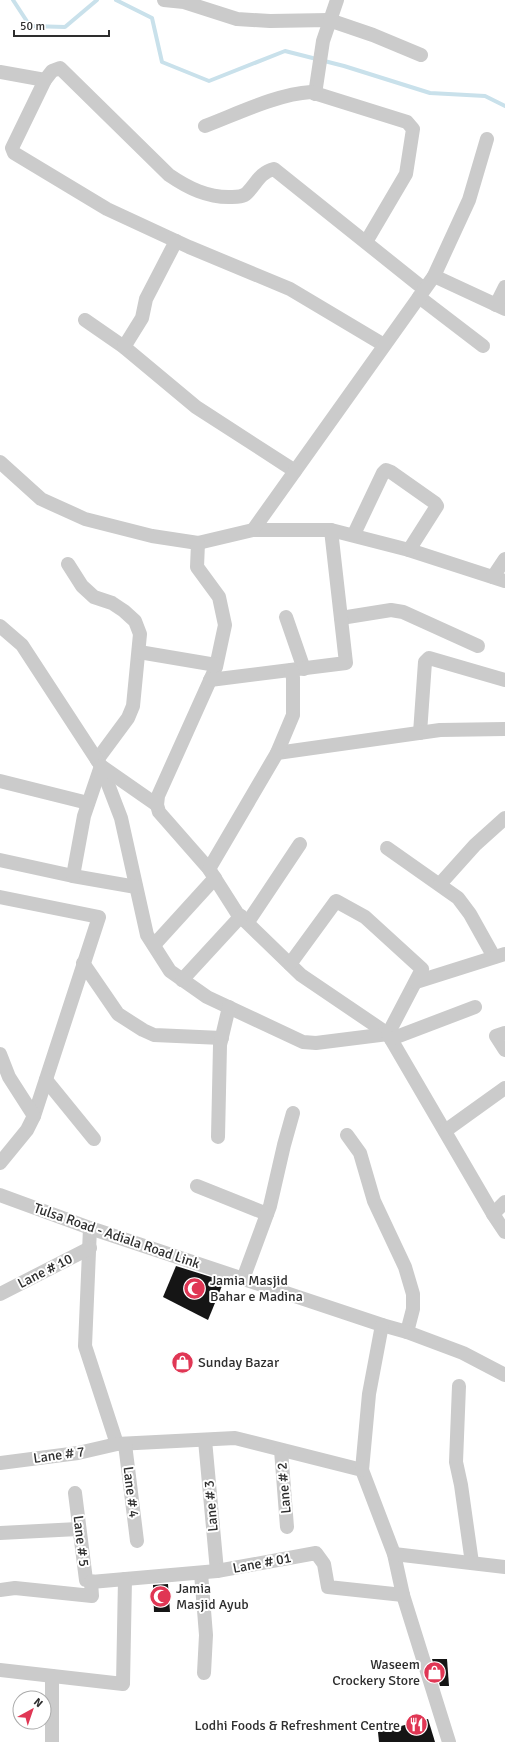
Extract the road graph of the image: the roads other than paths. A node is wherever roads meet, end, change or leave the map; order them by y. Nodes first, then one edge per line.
1 (164, 0) edge
2 (337, 0) edge
3 (330, 20) junction
4 (421, 55) dead end
5 (0, 72) edge
6 (45, 80) junction
7 (315, 94) junction
8 (205, 126) dead end
9 (487, 139) dead end
10 (176, 241) junction
11 (366, 242) junction
12 (434, 276) junction
13 (505, 287) edge
14 (421, 293) junction
15 (501, 307) edge
16 (85, 320) dead end
17 (384, 345) junction
18 (483, 346) dead end
19 (124, 347) junction
20 (0, 462) edge
21 (295, 471) junction
22 (253, 530) junction
23 (331, 530) junction
24 (354, 534) junction
25 (198, 543) junction
26 (409, 550) junction
27 (505, 559) edge
28 (68, 564) dead end
29 (499, 579) edge
30 (286, 617) dead end
31 (341, 618) junction
32 (0, 626) edge
33 (478, 646) dead end
34 (139, 652) junction
35 (216, 665) junction
36 (297, 669) junction
37 (210, 680) junction
38 (505, 680) edge
39 (505, 729) edge
40 (420, 733) junction
41 (277, 754) junction
42 (99, 763) junction
43 (0, 781) edge
44 (88, 803) junction
45 (157, 805) junction
46 (505, 818) edge
47 (300, 844) dead end
48 (387, 848) dead end
49 (0, 860) edge
50 (212, 873) junction
51 (73, 876) junction
52 (440, 884) junction
53 (136, 887) junction
54 (0, 896) edge
55 (244, 919) junction
56 (154, 946) junction
57 (500, 956) edge
58 (84, 963) junction
59 (290, 964) junction
60 (182, 980) junction
61 (416, 982) junction
62 (229, 1007) junction
63 (475, 1007) dead end
64 (505, 1034) edge
65 (389, 1037) junction
66 (222, 1038) junction
67 (505, 1050) edge
68 (0, 1054) edge
69 (46, 1080) junction
70 (505, 1088) edge
71 (293, 1113) dead end
72 (34, 1116) junction
73 (445, 1131) junction
74 (347, 1134) dead end
75 (218, 1137) dead end
76 (94, 1138) dead end
77 (0, 1164) edge
78 (197, 1186) dead end
79 (0, 1195) edge
80 (505, 1202) edge
81 (267, 1214) junction
82 (493, 1214) junction
83 (90, 1228) junction
84 (505, 1232) edge
85 (90, 1248) junction
86 (243, 1279) junction
87 (0, 1294) edge
88 (382, 1325) junction
89 (408, 1332) junction
90 (505, 1375) edge
91 (459, 1386) dead end
92 (205, 1440) junction
93 (121, 1444) junction
94 (281, 1450) junction
95 (0, 1463) edge
96 (362, 1470) junction
97 (75, 1493) dead end
98 (288, 1527) dead end
99 (78, 1529) junction
100 (0, 1533) edge
101 (138, 1541) dead end
102 (394, 1554) junction
103 (472, 1563) junction
104 (505, 1567) edge
105 (217, 1572) junction
106 (201, 1573) junction
107 (125, 1579) junction
108 (94, 1582) junction
109 (0, 1590) edge
110 (403, 1594) junction
111 (0, 1670) edge
112 (204, 1673) dead end
113 (52, 1676) junction
114 (52, 1742) edge
115 (449, 1742) edge

1 - 3 street
2 - 3 street
3 - 4 street
3 - 7 street
5 - 6 street
6 - 10 street
6 - 11 street
7 - 8 street
7 - 11 street
9 - 12 street
10 - 17 street
10 - 19 street
11 - 14 street
12 - 14 street
12 - 15 street
13 - 15 street
14 - 17 street
14 - 18 street
16 - 19 street
17 - 21 street
19 - 21 street
20 - 25 street
21 - 22 street
22 - 23 street
22 - 25 street
23 - 24 street
23 - 31 street
24 - 26 street
24 - 26 street
25 - 35 street
26 - 29 street
27 - 29 street
28 - 34 street
30 - 36 street
31 - 33 street
31 - 36 street
32 - 42 street
34 - 35 street
34 - 42 street
35 - 37 street
36 - 37 street
36 - 41 street
37 - 45 street
38 - 40 street
39 - 40 street
40 - 41 street
41 - 50 street
42 - 44 street
42 - 45 street
42 - 53 street
43 - 44 street
44 - 51 street
45 - 50 street
46 - 52 street
47 - 55 street
48 - 52 street
49 - 51 street
50 - 55 street
50 - 56 street
51 - 53 street
52 - 57 street
53 - 56 street
54 - 58 street
55 - 59 street
55 - 60 street
56 - 60 street
57 - 61 street
58 - 66 street
58 - 69 street
59 - 61 street
59 - 65 street
60 - 62 street
61 - 65 street
62 - 65 street
62 - 66 street
63 - 65 street
64 - 67 street
65 - 73 street
66 - 75 street
68 - 72 street
69 - 72 street
69 - 76 street
70 - 73 street
71 - 81 street
72 - 77 street
73 - 82 street
74 - 89 street
78 - 81 street
79 - 83 street, Tulsa Road - Adiala Road Link
80 - 82 street
81 - 86 street
82 - 84 street
83 - 85 street, Lane # 4
83 - 86 street, Tulsa Road - Adiala Road Link
85 - 87 street, Lane # 10
85 - 93 street, Lane # 4
86 - 88 street, Tulsa Road - Adiala Road Link
88 - 89 street, Tulsa Road - Adiala Road Link
88 - 96 street
89 - 90 street, Tulsa Road - Adiala Road Link
91 - 103 street
92 - 93 street, Lane # 7
92 - 94 street, Lane # 7
92 - 105 street, Lane # 3
93 - 95 street, Lane # 7
93 - 101 street, Lane # 4
94 - 96 street, Lane # 7
94 - 98 street, Lane # 2
96 - 102 street
97 - 99 street, Lane # 5
99 - 100 street
99 - 108 street, Lane # 5
102 - 103 street
102 - 110 street
103 - 104 street
105 - 106 street, Lane # 01
105 - 110 street, Lane # 01
106 - 107 street, Lane # 01
106 - 112 street
107 - 108 street, Lane # 01
107 - 113 street
108 - 109 street
110 - 115 street
111 - 113 street
113 - 114 street

